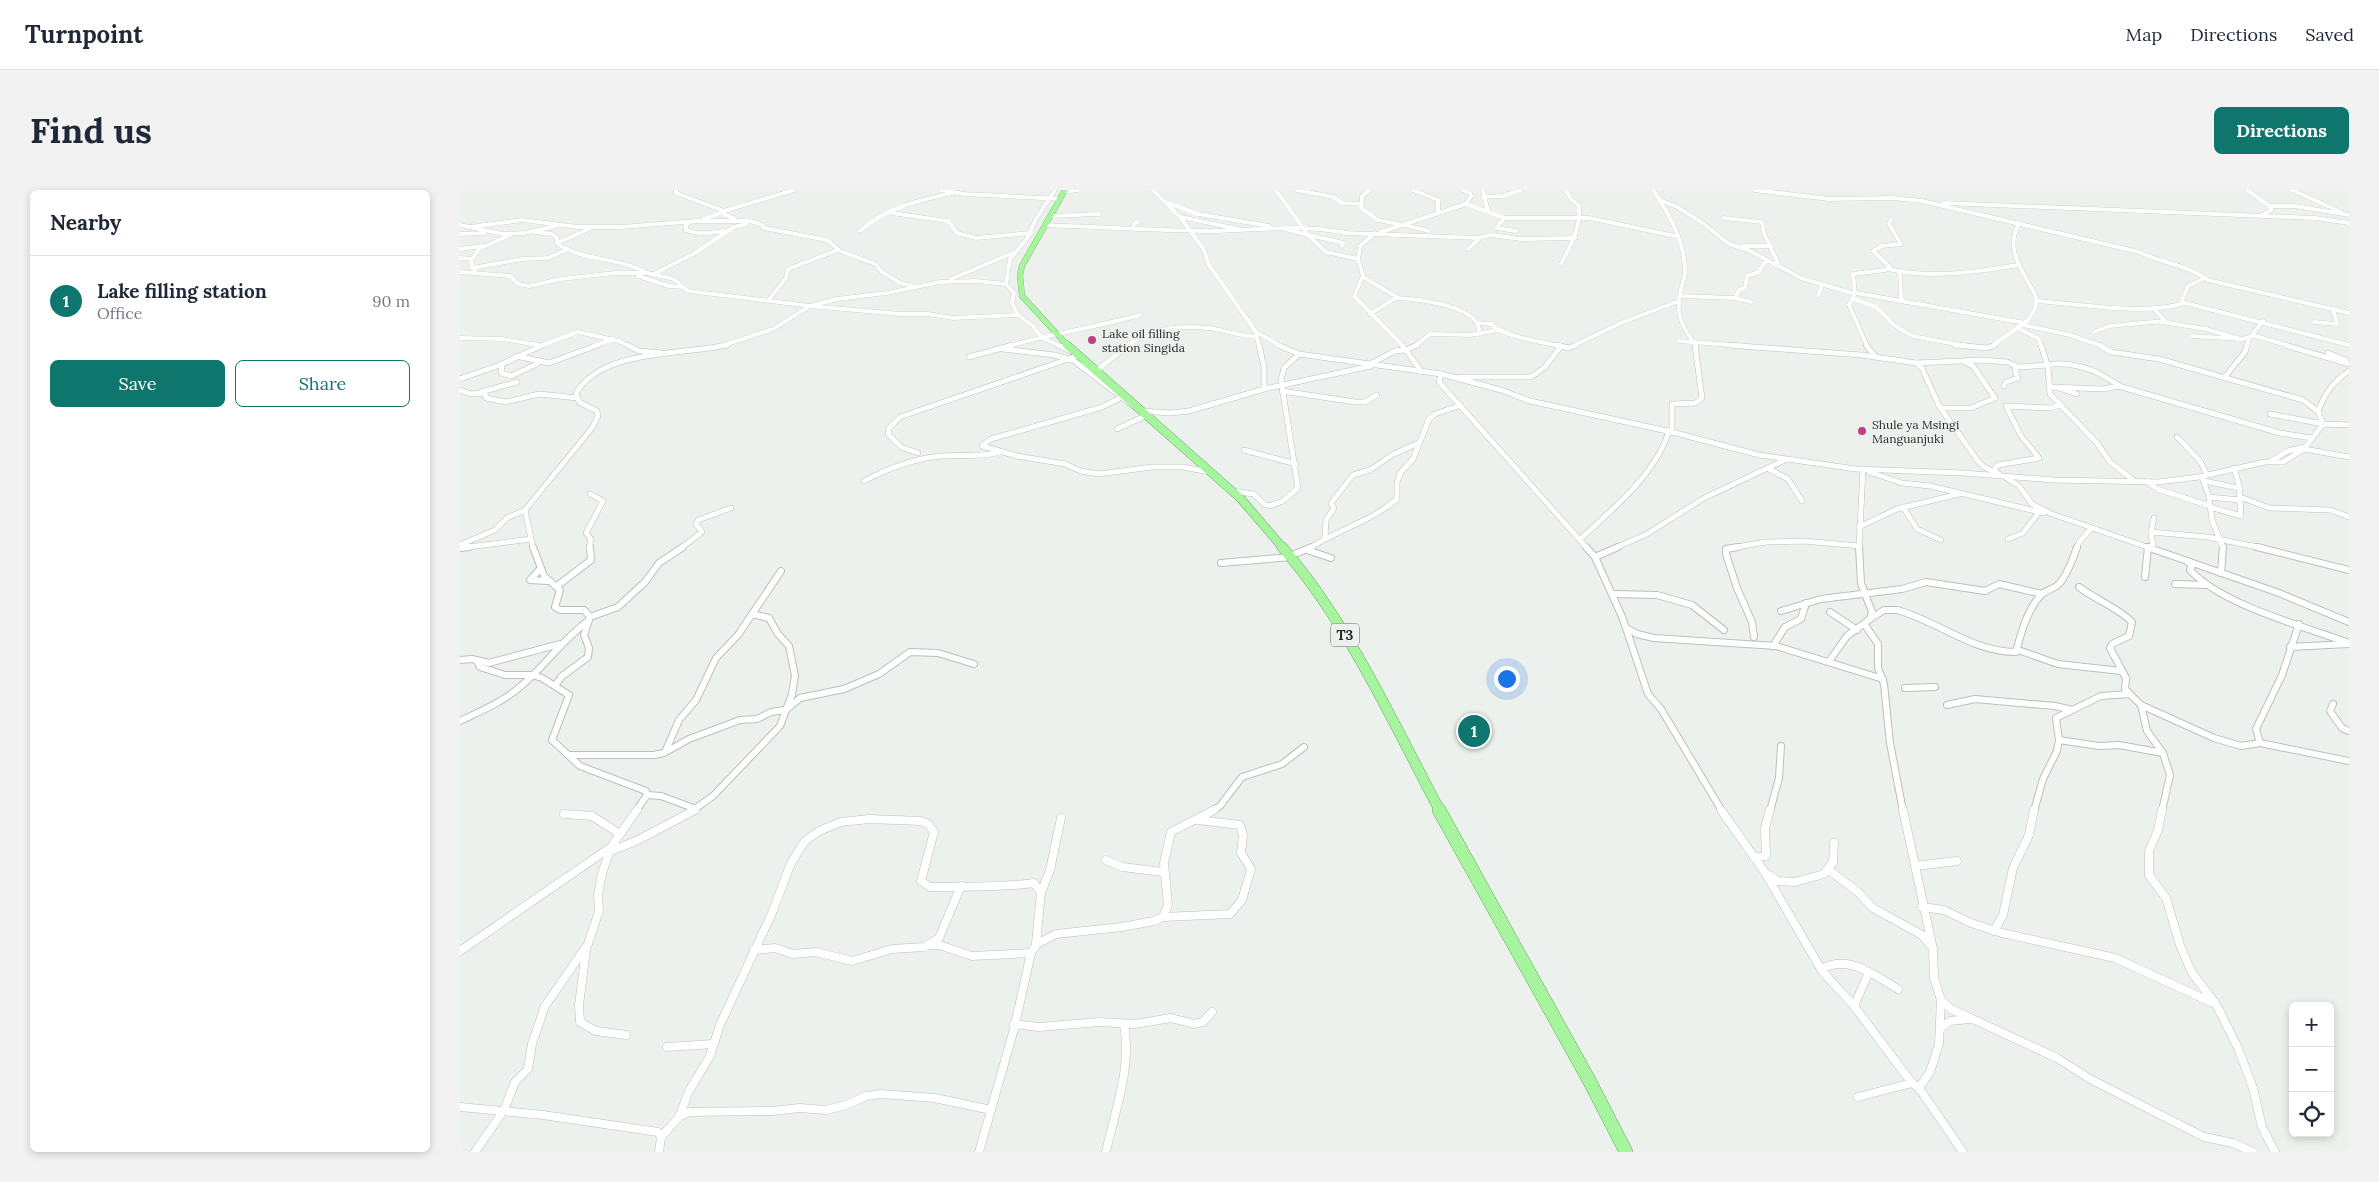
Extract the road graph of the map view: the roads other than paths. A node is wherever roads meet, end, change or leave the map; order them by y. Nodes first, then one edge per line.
1 (676, 190) edge
2 (794, 190) edge
3 (942, 190) edge
4 (1078, 190) edge
5 (1154, 190) edge
6 (1276, 190) edge
7 (1297, 190) edge
8 (1370, 190) edge
9 (1413, 190) edge
10 (1463, 190) edge
11 (1483, 190) edge
12 (1520, 190) edge
13 (1566, 190) edge
14 (1653, 190) edge
15 (1754, 190) edge
16 (2247, 190) edge
17 (2292, 190) edge
18 (956, 192) junction
19 (1061, 193) edge
20 (1483, 196) junction
21 (1050, 198) junction
22 (1659, 200) junction
23 (1922, 202) junction
24 (1168, 203) junction
25 (1362, 204) junction
26 (1466, 204) junction
27 (2270, 206) junction
28 (724, 212) junction
29 (891, 212) junction
30 (1438, 212) junction
31 (1488, 212) junction
32 (1099, 214) dead end
33 (2344, 214) junction
34 (2349, 215) edge
35 (1051, 216) junction
36 (2260, 216) junction
37 (1580, 217) junction
38 (1181, 218) junction
39 (1505, 218) junction
40 (1724, 218) dead end
41 (1891, 219) dead end
42 (697, 221) junction
43 (750, 221) junction
44 (756, 222) junction
45 (1138, 222) dead end
46 (2019, 223) junction
47 (2349, 223) edge
48 (744, 224) junction
49 (460, 225) edge
50 (1045, 225) junction
51 (1402, 225) junction
52 (560, 226) junction
53 (470, 227) junction
54 (593, 227) junction
55 (1303, 227) junction
56 (1133, 228) junction
57 (1159, 228) junction
58 (1275, 228) junction
59 (1282, 228) junction
60 (730, 230) junction
61 (1189, 230) junction
62 (1243, 230) junction
63 (860, 231) dead end
64 (1516, 231) dead end
65 (530, 232) junction
66 (491, 233) junction
67 (1030, 233) junction
68 (1377, 233) junction
69 (460, 234) edge
70 (513, 234) junction
71 (1308, 235) junction
72 (1450, 236) junction
73 (1675, 236) junction
74 (1481, 238) junction
75 (1574, 238) junction
76 (557, 242) junction
77 (486, 245) junction
78 (1342, 246) dead end
79 (1738, 246) junction
80 (1771, 246) junction
81 (568, 249) junction
82 (1468, 249) dead end
83 (460, 250) edge
84 (838, 250) junction
85 (1015, 252) junction
86 (460, 258) edge
87 (472, 259) junction
88 (1358, 259) junction
89 (1769, 261) junction
90 (1561, 264) dead end
91 (2018, 265) junction
92 (1779, 266) junction
93 (474, 270) junction
94 (1888, 270) junction
95 (460, 271) edge
96 (1900, 272) junction
97 (647, 273) junction
98 (625, 274) junction
99 (654, 274) junction
100 (1363, 277) junction
101 (2204, 278) junction
102 (940, 282) junction
103 (1006, 284) junction
104 (1822, 285) junction
105 (683, 287) junction
106 (919, 287) junction
107 (1855, 295) junction
108 (1818, 296) dead end
109 (1396, 298) junction
110 (1679, 298) junction
111 (1735, 298) junction
112 (768, 301) junction
113 (2036, 301) junction
114 (1751, 302) dead end
115 (2181, 303) junction
116 (1909, 304) junction
117 (810, 306) junction
118 (2153, 308) junction
119 (2334, 310) junction
120 (2349, 313) edge
121 (1370, 314) junction
122 (1018, 315) junction
123 (1140, 315) dead end
124 (2263, 321) junction
125 (2162, 322) junction
126 (2314, 322) dead end
127 (1477, 323) junction
128 (2022, 325) junction
129 (1499, 330) junction
130 (2094, 332) dead end
131 (1480, 334) junction
132 (1056, 335) junction
133 (1256, 335) junction
134 (2191, 336) dead end
135 (1041, 337) junction
136 (2251, 337) junction
137 (460, 338) edge
138 (468, 339) junction
139 (613, 339) junction
140 (2240, 339) junction
141 (1679, 341) dead end
142 (460, 342) edge
143 (1694, 342) junction
144 (540, 345) junction
145 (2349, 345) edge
146 (1561, 346) junction
147 (1000, 349) junction
148 (1405, 350) junction
149 (2328, 353) dead end
150 (664, 354) junction
151 (1299, 354) junction
152 (516, 356) junction
153 (1076, 356) junction
154 (1876, 357) junction
155 (969, 358) dead end
156 (510, 360) junction
157 (1964, 361) junction
158 (547, 363) junction
159 (1915, 363) junction
160 (2349, 363) edge
161 (502, 364) junction
162 (537, 364) junction
163 (1374, 364) junction
164 (1361, 365) junction
165 (2047, 365) junction
166 (2017, 367) junction
167 (1097, 370) junction
168 (1421, 371) junction
169 (2349, 371) edge
170 (1441, 374) junction
171 (1453, 377) junction
172 (460, 378) edge
173 (2224, 378) junction
174 (517, 382) dead end
175 (2004, 386) dead end
176 (2120, 386) junction
177 (2053, 387) junction
178 (1264, 389) junction
179 (1282, 389) junction
180 (460, 390) edge
181 (480, 393) junction
182 (2077, 394) dead end
183 (1377, 395) dead end
184 (578, 398) junction
185 (1120, 398) junction
186 (1461, 405) junction
187 (2060, 405) junction
188 (1941, 408) junction
189 (1143, 411) junction
190 (2319, 412) junction
191 (2270, 414) dead end
192 (2323, 424) junction
193 (2349, 425) edge
194 (1117, 429) dead end
195 (1670, 431) junction
196 (2177, 437) dead end
197 (2312, 438) junction
198 (1419, 443) junction
199 (2304, 448) junction
200 (1244, 450) dead end
201 (1001, 452) junction
202 (918, 453) dead end
203 (2349, 457) edge
204 (1784, 460) junction
205 (1296, 464) junction
206 (1767, 468) junction
207 (2234, 468) junction
208 (1863, 470) junction
209 (1212, 472) junction
210 (1996, 472) junction
211 (2003, 476) junction
212 (2204, 478) junction
213 (864, 481) dead end
214 (2135, 481) junction
215 (2148, 482) junction
216 (2239, 488) junction
217 (1229, 491) junction
218 (1961, 493) junction
219 (590, 494) dead end
220 (2209, 497) junction
221 (2240, 498) junction
222 (1802, 501) dead end
223 (1904, 507) junction
224 (2210, 507) junction
225 (731, 508) dead end
226 (525, 510) junction
227 (2039, 512) junction
228 (2052, 514) junction
229 (2349, 517) edge
230 (2154, 518) dead end
231 (1860, 527) junction
232 (2092, 528) junction
233 (2151, 532) junction
234 (1325, 538) junction
235 (2221, 538) junction
236 (531, 539) junction
237 (1580, 539) junction
238 (2008, 539) dead end
239 (1941, 540) dead end
240 (1318, 542) junction
241 (460, 546) edge
242 (1860, 546) junction
243 (2151, 548) junction
244 (1307, 550) junction
245 (1320, 553) junction
246 (1290, 556) junction
247 (1596, 557) junction
248 (1331, 558) dead end
249 (2186, 560) junction
250 (1221, 563) dead end
251 (540, 570) junction
252 (2349, 570) edge
253 (780, 571) dead end
254 (2221, 573) junction
255 (2145, 577) dead end
256 (548, 582) junction
257 (2175, 584) dead end
258 (2207, 585) junction
259 (557, 586) junction
260 (2079, 587) dead end
261 (1864, 592) junction
262 (1613, 594) junction
263 (2042, 594) junction
264 (1806, 603) junction
265 (1781, 611) dead end
266 (1830, 612) dead end
267 (752, 614) junction
268 (590, 618) junction
269 (1867, 622) junction
270 (2349, 622) edge
271 (2298, 624) junction
272 (1626, 628) junction
273 (1724, 630) dead end
274 (1857, 630) junction
275 (1754, 637) dead end
276 (563, 643) junction
277 (2349, 644) edge
278 (1773, 646) junction
279 (2290, 647) junction
280 (2018, 650) junction
281 (460, 660) edge
282 (1830, 660) junction
283 (477, 662) junction
284 (974, 664) dead end
285 (2121, 671) junction
286 (532, 675) junction
287 (1882, 679) junction
288 (555, 686) junction
289 (1935, 687) dead end
290 (1905, 688) dead end
291 (2130, 694) junction
292 (2333, 704) dead end
293 (1947, 705) dead end
294 (2141, 705) junction
295 (2073, 710) junction
296 (785, 711) junction
297 (460, 721) edge
298 (2349, 731) edge
299 (2059, 740) junction
300 (2260, 743) junction
301 (1781, 746) dead end
302 (1304, 747) dead end
303 (666, 750) junction
304 (2163, 753) junction
305 (570, 755) junction
306 (2349, 761) edge
307 (647, 795) junction
308 (696, 809) junction
309 (564, 814) dead end
310 (1061, 818) dead end
311 (1198, 820) junction
312 (620, 834) junction
313 (1834, 842) dead end
314 (611, 849) junction
315 (1754, 858) junction
316 (1106, 860) dead end
317 (1958, 861) dead end
318 (1915, 866) junction
319 (1829, 870) junction
320 (1163, 872) junction
321 (1764, 872) junction
322 (961, 886) junction
323 (1042, 893) junction
324 (1922, 907) junction
325 (1163, 917) junction
326 (1994, 931) junction
327 (1036, 944) junction
328 (929, 945) junction
329 (586, 948) junction
330 (754, 950) junction
331 (1933, 950) junction
332 (460, 951) edge
333 (1031, 953) junction
334 (1821, 969) junction
335 (1869, 972) junction
336 (1898, 989) dead end
337 (1941, 1000) junction
338 (2216, 1004) junction
339 (1854, 1006) junction
340 (1212, 1012) dead end
341 (1971, 1018) junction
342 (1014, 1024) junction
343 (1124, 1024) junction
344 (1941, 1028) junction
345 (626, 1035) dead end
346 (713, 1044) junction
347 (667, 1047) dead end
348 (1916, 1085) junction
349 (1858, 1096) dead end
350 (460, 1107) edge
351 (504, 1110) junction
352 (991, 1110) junction
353 (678, 1117) junction
354 (661, 1137) junction
355 (475, 1152) edge
356 (659, 1152) edge
357 (979, 1152) edge
358 (1106, 1152) edge
359 (1626, 1152) edge
360 (1963, 1152) edge
361 (2253, 1152) edge
362 (2275, 1152) edge

1 - 28 street
2 - 28 street
3 - 18 street
4 - 19 street
5 - 24 street
6 - 55 street
7 - 25 street
8 - 25 street
9 - 30 street
10 - 26 street
11 - 20 street
12 - 20 street
13 - 37 street
14 - 22 street
15 - 23 street
16 - 27 street
17 - 33 street
18 - 21 street
18 - 29 street
19 - 21 street
19 - 21 street
19 - 35 highway, T3
20 - 31 street
21 - 67 street
22 - 73 street
22 - 79 street
23 - 36 street
23 - 46 street
24 - 38 street
24 - 58 street
25 - 51 street
26 - 30 street
26 - 31 street
27 - 33 street
27 - 36 street
28 - 42 street
28 - 43 street
29 - 63 street
29 - 67 street
30 - 51 street
31 - 39 street
32 - 35 street
33 - 34 street
35 - 50 highway, T3
36 - 47 street
37 - 39 street
37 - 73 street
37 - 75 street
38 - 57 street
38 - 61 street
38 - 62 street
39 - 64 street
40 - 80 street
41 - 94 street
42 - 43 street
42 - 54 street
42 - 60 street
43 - 44 street
43 - 48 street
44 - 48 street
44 - 84 street
45 - 56 street
46 - 91 street
46 - 101 street
48 - 60 street
49 - 53 street
50 - 56 street
50 - 132 highway, T3
51 - 68 street
51 - 72 street
52 - 53 street
52 - 54 street
52 - 65 street
53 - 66 street
54 - 76 street
55 - 59 street
55 - 68 street
55 - 71 street
56 - 57 street
57 - 61 street
58 - 59 street
58 - 62 street
59 - 71 street
60 - 99 street
61 - 62 street
61 - 133 street
65 - 70 street
65 - 76 street
66 - 69 street
66 - 70 street
67 - 85 street
68 - 72 street
68 - 88 street
70 - 77 street
71 - 78 street
71 - 88 street
72 - 74 street
73 - 110 street
74 - 75 street
74 - 82 street
75 - 90 street
76 - 81 street
77 - 83 street
77 - 87 street
79 - 80 street
79 - 89 street
80 - 92 street
81 - 93 street
81 - 97 street
84 - 106 street
84 - 112 street
85 - 102 street
85 - 103 street
86 - 87 street
87 - 93 street
88 - 100 street
89 - 92 street
89 - 111 street
91 - 96 street
91 - 113 street
92 - 104 street
93 - 95 street
93 - 98 street
94 - 96 street
94 - 107 street
96 - 116 street
97 - 98 street
97 - 99 street
98 - 105 street
99 - 105 street
100 - 109 street
100 - 121 street
101 - 115 street
101 - 119 street
102 - 103 street
102 - 106 street
103 - 122 street
104 - 107 street
104 - 108 street
105 - 112 street
106 - 117 street
107 - 116 street
107 - 128 street
107 - 154 street
109 - 121 street
109 - 127 street
110 - 111 street
110 - 143 street
110 - 146 street
111 - 114 street
112 - 117 street
113 - 118 street
113 - 128 street
115 - 118 street
115 - 124 street
116 - 128 street
117 - 122 street
117 - 150 street
118 - 125 street
119 - 120 street
119 - 126 street
121 - 148 street
122 - 135 street
123 - 132 street
124 - 136 street
124 - 145 street
125 - 130 street
125 - 140 street
127 - 129 street
127 - 131 street
128 - 165 street
128 - 173 street
129 - 131 street
129 - 146 street
131 - 148 street
132 - 135 street
132 - 153 highway, T3
133 - 151 street
133 - 167 street
133 - 178 street
134 - 140 street
135 - 147 street
135 - 153 street
136 - 140 street
136 - 160 street
136 - 173 street
137 - 138 street
138 - 142 street
138 - 144 street
139 - 144 street
139 - 150 street
139 - 158 street
141 - 143 street
143 - 154 street
143 - 195 street
144 - 152 street
146 - 171 street
147 - 153 street
147 - 155 street
148 - 163 street
148 - 168 street
149 - 160 street
150 - 184 street
151 - 164 street
151 - 179 street
152 - 156 street
152 - 158 street
153 - 167 highway, T3
153 - 185 street
153 - 202 street
154 - 159 street
156 - 161 street
156 - 162 street
157 - 159 street
157 - 166 street
157 - 188 street
158 - 162 street
159 - 188 street
161 - 162 street
161 - 172 street
163 - 164 street
163 - 168 street
164 - 179 street
165 - 166 street
165 - 176 street
165 - 177 street
166 - 175 street
167 - 189 highway, T3
168 - 170 street
169 - 190 street
170 - 171 street
170 - 186 street
171 - 195 street
173 - 190 street
174 - 181 street
176 - 177 street
176 - 197 street
177 - 182 street
177 - 187 street
178 - 179 street
178 - 189 street
179 - 183 street
179 - 205 street
180 - 181 street
181 - 184 street
184 - 226 street
185 - 189 street
185 - 201 street
186 - 198 street
186 - 237 street
187 - 210 street
187 - 214 street
188 - 210 street
189 - 194 street
189 - 209 highway, T3
190 - 192 street
191 - 192 street
192 - 193 street
192 - 197 street
195 - 204 street
195 - 237 street
196 - 212 street
197 - 199 street
198 - 234 street
198 - 234 street
199 - 203 street
199 - 207 street
200 - 205 street
201 - 209 street
201 - 213 street
204 - 206 street
204 - 208 street
205 - 217 street
206 - 222 street
206 - 247 street
207 - 212 street
207 - 216 street
208 - 211 street
208 - 218 street
208 - 231 street
209 - 217 highway, T3
210 - 211 street
211 - 214 street
211 - 228 street
212 - 215 street
212 - 216 street
212 - 220 street
214 - 215 street
215 - 224 street
216 - 221 street
217 - 246 highway, T3
218 - 223 street
218 - 227 street
219 - 259 street
220 - 221 street
220 - 224 street
221 - 224 street
221 - 229 street
223 - 231 street
223 - 239 street
224 - 235 street
225 - 268 street
226 - 236 street
226 - 241 street
227 - 228 street
227 - 238 street
228 - 232 street
230 - 233 street
231 - 242 street
232 - 243 street
232 - 263 street
233 - 235 street
233 - 243 street
234 - 240 street
235 - 252 street
235 - 254 street
236 - 241 street
236 - 251 street
237 - 247 street
240 - 244 street
240 - 245 street
242 - 261 street
242 - 275 street
243 - 249 street
243 - 255 street
244 - 245 street
244 - 246 street
245 - 248 street
246 - 250 street
246 - 359 highway, T3
247 - 262 street
249 - 254 street
249 - 258 street
251 - 256 street
251 - 256 street
253 - 267 street
254 - 270 street
256 - 259 street
257 - 258 street
258 - 271 street
259 - 268 street
260 - 285 street
261 - 263 street
261 - 264 street
261 - 269 street
262 - 272 street
262 - 273 street
263 - 280 street
264 - 265 street
264 - 278 street
266 - 274 street
267 - 296 street
267 - 303 street
268 - 276 street
268 - 288 street
269 - 274 street
269 - 280 street
269 - 287 street
271 - 277 street
271 - 279 street
272 - 278 street
272 - 315 street
274 - 282 street
276 - 283 street
276 - 286 street
277 - 279 street
278 - 282 street
279 - 300 street
280 - 285 street
281 - 283 street
282 - 287 street
283 - 286 street
284 - 296 street
285 - 291 street
286 - 288 street
286 - 297 street
287 - 318 street
288 - 305 street
289 - 290 street
291 - 294 street
291 - 295 street
292 - 298 street
293 - 295 street
294 - 300 street
294 - 304 street
295 - 299 street
296 - 303 street
296 - 308 street
299 - 304 street
299 - 326 street
300 - 306 street
301 - 315 street
302 - 311 street
303 - 305 street
304 - 338 street
305 - 307 street
307 - 308 street
307 - 312 street
308 - 314 street
309 - 312 street
310 - 323 street
311 - 320 street
311 - 325 street
312 - 314 street
313 - 319 street
314 - 329 street
314 - 332 street
315 - 321 street
316 - 320 street
317 - 318 street
318 - 324 street
319 - 321 street
319 - 331 street
320 - 325 street
321 - 334 street
322 - 323 street
322 - 328 street
322 - 330 street
323 - 327 street
324 - 326 street
324 - 331 street
325 - 327 street
326 - 338 street
327 - 333 street
328 - 330 street
328 - 333 street
329 - 345 street
329 - 351 street
330 - 346 street
331 - 337 street
333 - 342 street
334 - 335 street
334 - 339 street
335 - 336 street
335 - 339 street
337 - 341 street
337 - 344 street
338 - 362 street
339 - 348 street
340 - 343 street
341 - 344 street
341 - 361 street
342 - 343 street
342 - 352 street
343 - 358 street
344 - 348 street
346 - 347 street
346 - 353 street
348 - 349 street
348 - 360 street
350 - 351 street
351 - 354 street
351 - 355 street
352 - 353 street
352 - 357 street
353 - 354 street
354 - 356 street

